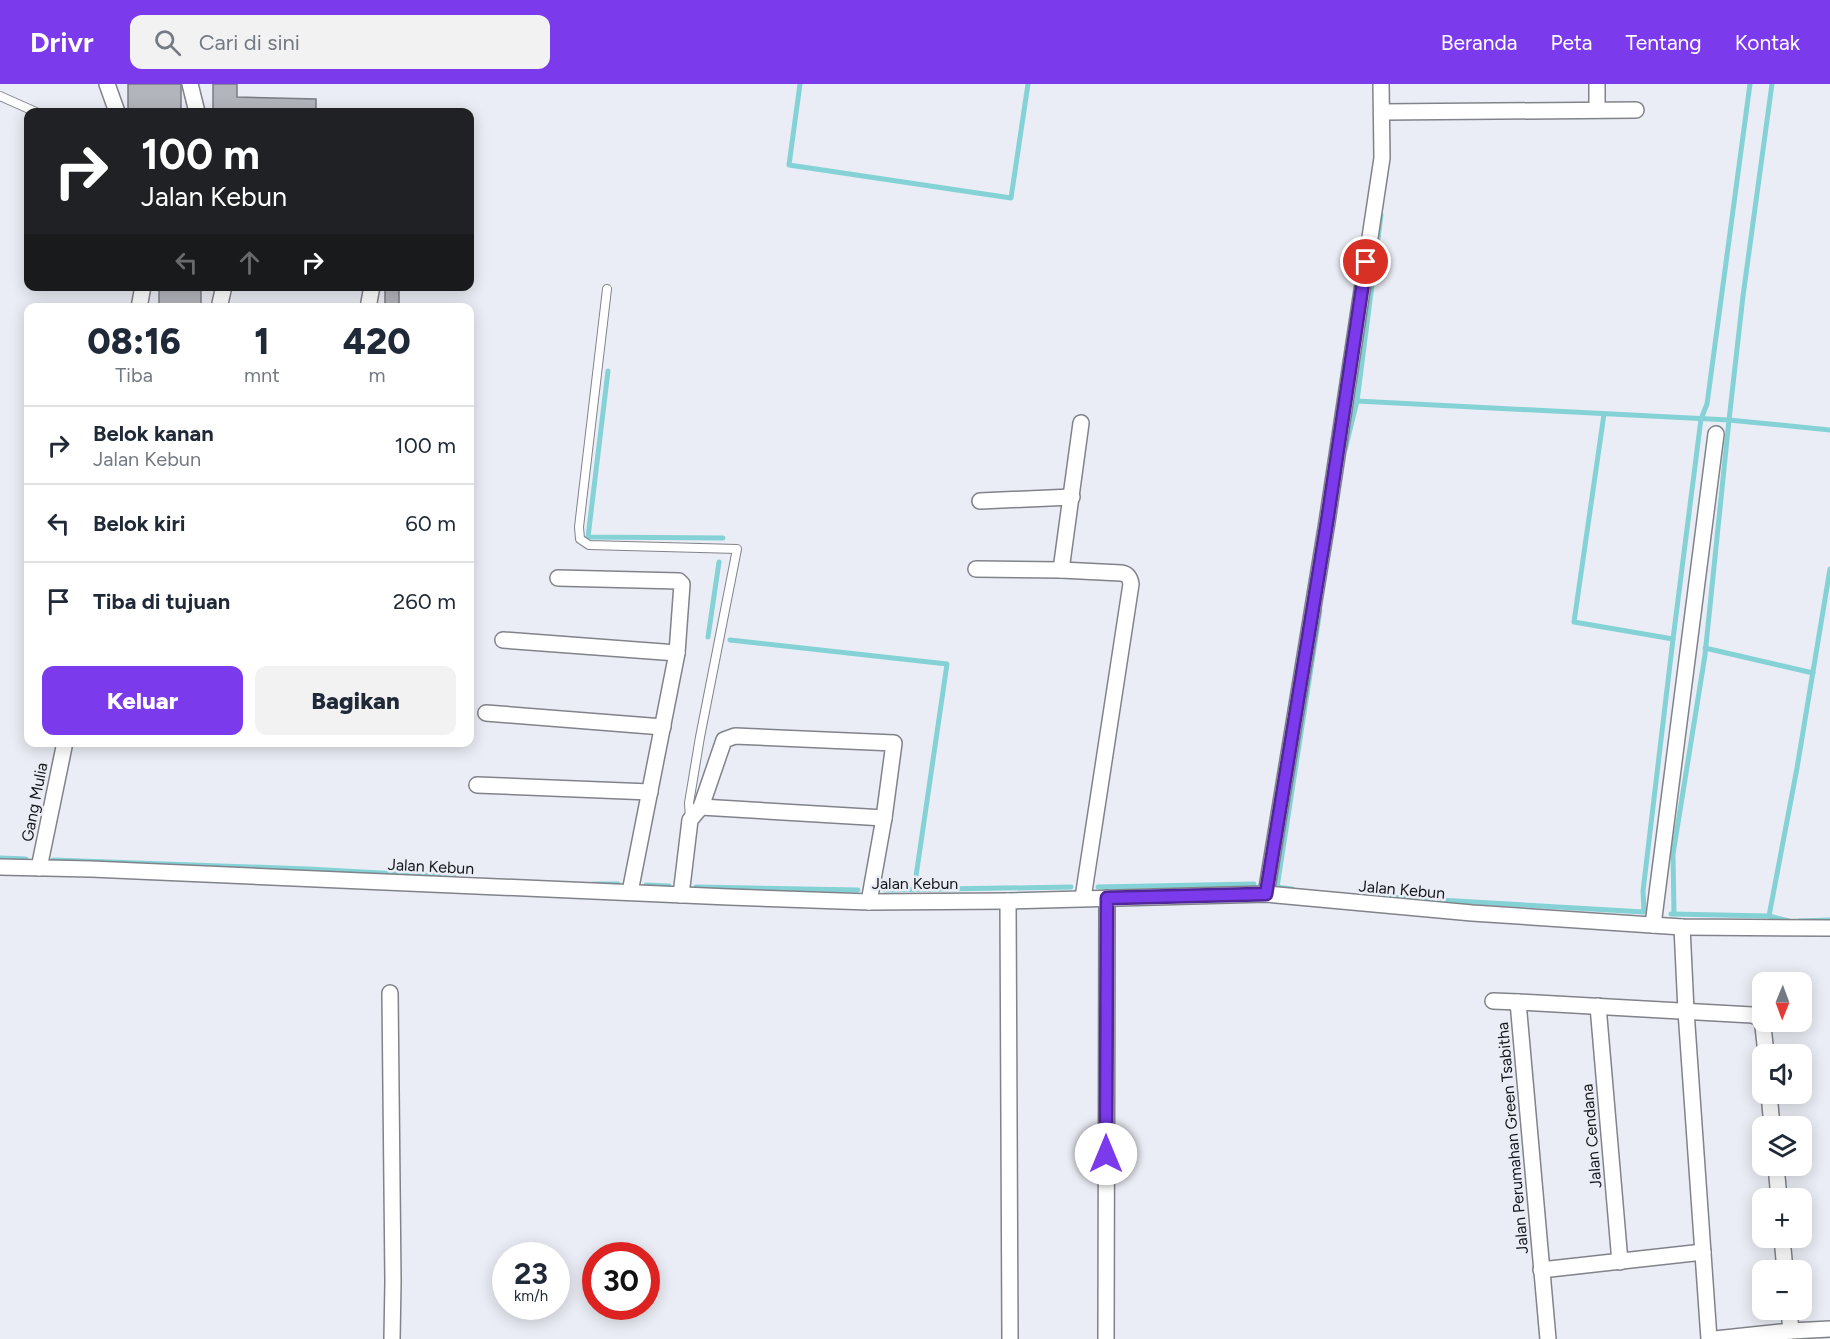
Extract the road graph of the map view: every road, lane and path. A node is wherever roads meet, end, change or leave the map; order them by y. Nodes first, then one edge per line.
1 (107, 84) edge
2 (190, 84) edge
3 (1381, 84) edge
4 (1597, 84) edge
5 (0, 96) edge
6 (27, 108) edge
7 (116, 108) edge
8 (196, 108) edge
9 (1598, 110) junction
10 (1636, 110) dead end
11 (1382, 112) junction
12 (607, 289) dead end
13 (1081, 423) dead end
14 (1716, 434) dead end
15 (1072, 497) junction
16 (980, 501) dead end
17 (976, 569) dead end
18 (1061, 570) junction
19 (558, 578) dead end
20 (503, 640) dead end
21 (677, 653) junction
22 (486, 713) dead end
23 (663, 727) junction
24 (64, 747) edge
25 (477, 785) dead end
26 (650, 792) junction
27 (701, 807) junction
28 (884, 818) junction
29 (690, 820) junction
30 (0, 867) edge
31 (39, 868) junction
32 (630, 892) junction
33 (1266, 894) junction
34 (681, 895) junction
35 (1083, 898) junction
36 (1107, 898) junction
37 (1008, 901) junction
38 (869, 902) junction
39 (1653, 925) junction
40 (1683, 927) junction
41 (1830, 928) edge
42 (390, 993) dead end
43 (1492, 1001) dead end
44 (1518, 1002) junction
45 (1598, 1006) junction
46 (1686, 1011) junction
47 (1765, 1044) edge
48 (1703, 1252) junction
49 (1620, 1262) junction
50 (1541, 1270) junction
51 (1790, 1320) edge
52 (1830, 1329) edge
53 (1791, 1331) junction
54 (392, 1339) edge
55 (1010, 1339) edge
56 (1106, 1339) edge
57 (1548, 1339) edge
58 (1709, 1339) edge
59 (1715, 1339) edge

1 - 7 street
2 - 8 street
3 - 11 street
4 - 9 street
5 - 6 lane
9 - 10 street
9 - 11 street
11 - 33 street
12 - 29 lane
13 - 15 street
14 - 39 street
15 - 16 street
15 - 18 street
17 - 18 street
18 - 35 street
19 - 21 street
20 - 21 street
21 - 23 street
22 - 23 street
23 - 26 street
24 - 31 street, Gang Mulia
25 - 26 street
26 - 32 street
27 - 28 street
27 - 28 street
27 - 29 street
28 - 38 street
29 - 34 street
30 - 31 street, Jalan Kebun
31 - 32 street, Jalan Kebun
32 - 34 street, Jalan Kebun
33 - 36 street, Jalan Kebun
33 - 39 street, Jalan Kebun
34 - 38 street, Jalan Kebun
35 - 36 street, Jalan Kebun
35 - 37 street, Jalan Kebun
36 - 56 street
37 - 38 street, Jalan Kebun
37 - 55 street
39 - 40 street, Jalan Kebun
40 - 41 street, Jalan Kebun
40 - 46 street
42 - 54 street
43 - 44 street, Jalan Perumahan Green Tsabitha
44 - 45 street, Jalan Perumahan Green Tsabitha
44 - 50 street, Jalan Perumahan Green Tsabitha
45 - 46 street, Jalan Perumahan Green Tsabitha
45 - 49 street, Jalan Cendana
46 - 47 street, Jalan Perumahan Green Tsabitha
46 - 48 street
48 - 49 street, Jalan Perumahan Green Tsabitha
48 - 58 street
49 - 50 street, Jalan Perumahan Green Tsabitha
50 - 57 street, Jalan Perumahan Green Tsabitha
51 - 53 street
52 - 53 street
53 - 59 street

